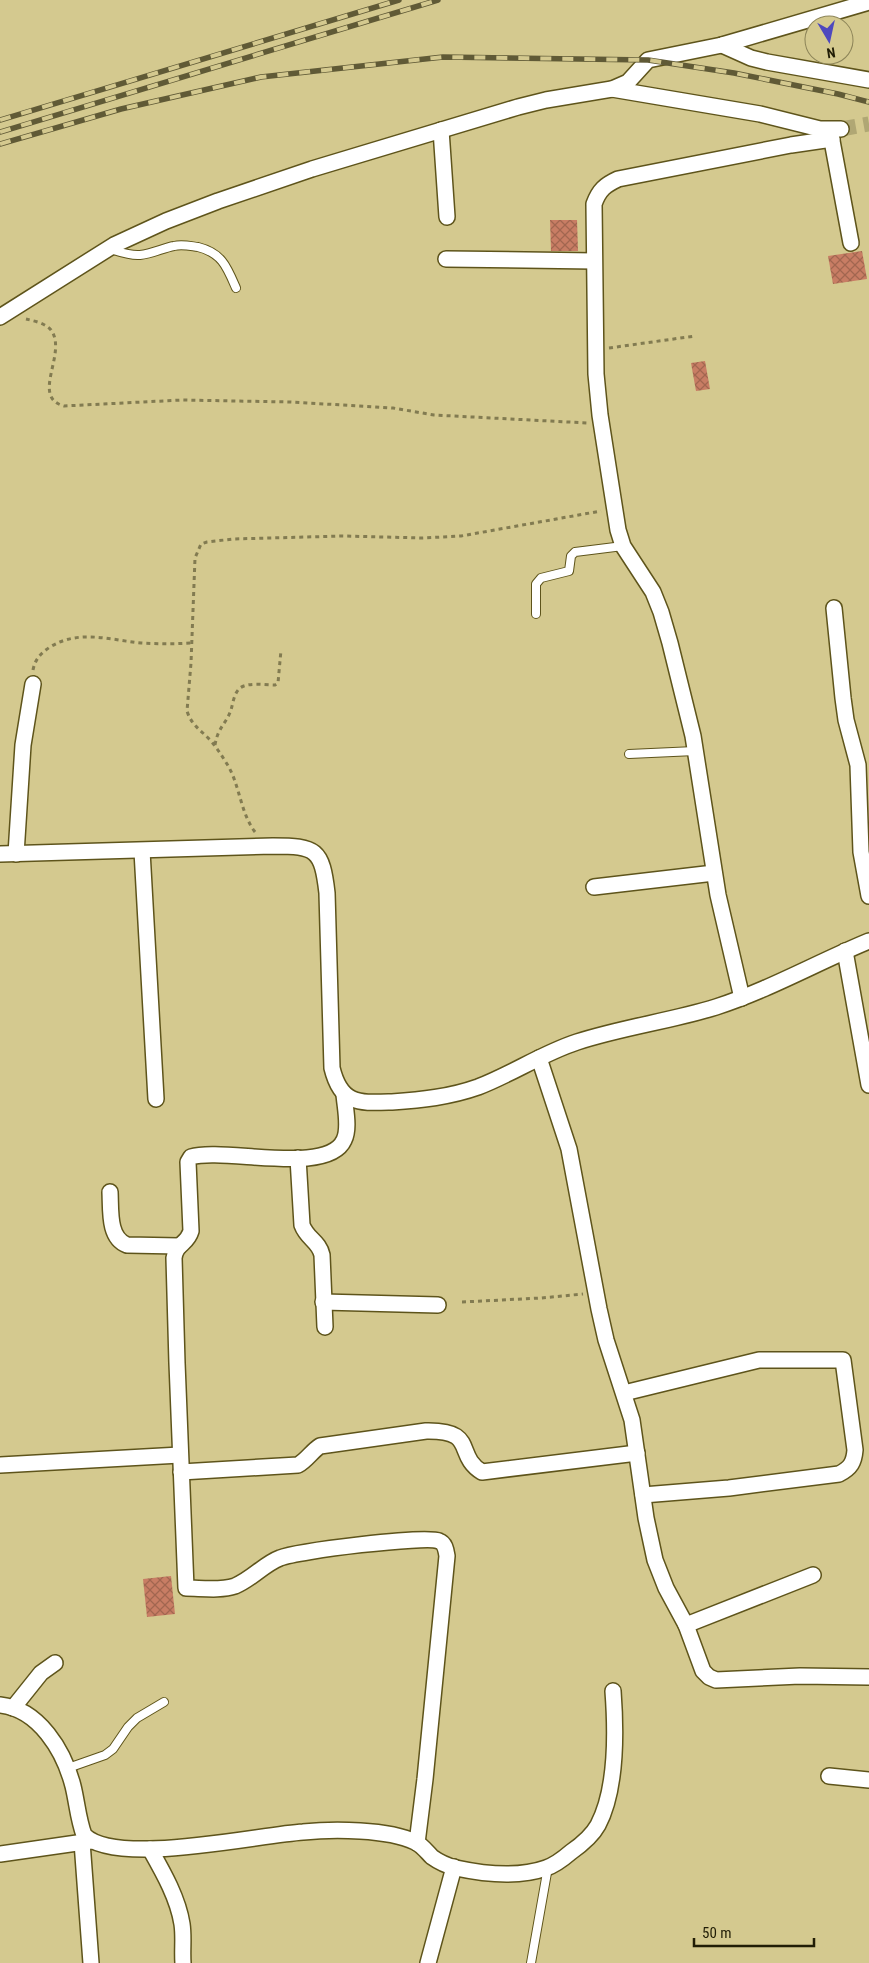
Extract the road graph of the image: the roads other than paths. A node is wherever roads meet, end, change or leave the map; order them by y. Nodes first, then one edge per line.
1 (869, 2) edge
2 (722, 44) junction
3 (869, 80) edge
4 (612, 89) junction
5 (441, 130) junction
6 (834, 132) junction
7 (447, 217) dead end
8 (851, 243) dead end
9 (108, 249) junction
10 (446, 259) dead end
11 (594, 261) junction
12 (236, 288) dead end
13 (4, 314) edge
14 (623, 546) junction
15 (834, 608) dead end
16 (536, 614) dead end
17 (33, 684) road end
18 (695, 751) junction
19 (629, 754) dead end
20 (865, 804) edge
21 (142, 851) junction
22 (0, 854) edge
23 (16, 854) junction
24 (714, 873) junction
25 (594, 887) dead end
26 (869, 896) edge
27 (869, 941) edge
28 (845, 951) junction
29 (742, 998) junction
30 (539, 1058) junction
31 (869, 1083) edge
32 (344, 1094) junction
33 (156, 1098) dead end
34 (298, 1158) junction
35 (110, 1192) dead end
36 (179, 1246) junction
37 (323, 1302) junction
38 (438, 1305) dead end
39 (324, 1327) dead end
40 (624, 1394) junction
41 (637, 1454) junction
42 (180, 1455) junction
43 (0, 1465) edge
44 (181, 1472) junction
45 (643, 1496) junction
46 (813, 1575) dead end
47 (686, 1625) junction
48 (55, 1663) dead end
49 (869, 1677) edge
50 (613, 1691) dead end
51 (164, 1702) dead end
52 (7, 1707) edge
53 (68, 1768) junction
54 (829, 1776) dead end
55 (869, 1780) edge
56 (86, 1842) junction
57 (417, 1842) junction
58 (150, 1849) junction
59 (0, 1854) edge
60 (454, 1867) junction
61 (548, 1867) junction
62 (91, 1963) edge
63 (183, 1963) edge
64 (428, 1963) edge
65 (531, 1963) edge

1 - 2 street
2 - 3 street
2 - 4 street
4 - 5 street
4 - 6 street
5 - 7 street
5 - 9 street
6 - 8 street
6 - 11 street
9 - 12 lane
9 - 13 street
10 - 11 street
11 - 14 street
14 - 16 lane
14 - 18 street
15 - 20 street
17 - 23 street
18 - 19 lane
18 - 24 street
20 - 26 street
21 - 23 street
21 - 32 street
21 - 33 street
22 - 23 street
24 - 25 street
24 - 29 street
27 - 28 street
28 - 29 street
28 - 31 street
29 - 30 street
30 - 32 street
30 - 40 street
32 - 34 street
34 - 36 street
34 - 37 street
35 - 36 street
36 - 42 street
37 - 38 street
37 - 39 street
40 - 41 street
40 - 45 street
41 - 44 street
41 - 45 street
42 - 43 street
42 - 44 street
44 - 57 street
45 - 47 street
46 - 47 street
47 - 49 street
48 - 52 street
50 - 61 street
51 - 53 lane
52 - 53 street
53 - 56 street
54 - 55 street
56 - 58 street
56 - 59 street
56 - 62 street
57 - 58 street
57 - 60 street
58 - 63 street
60 - 61 street
60 - 64 street
61 - 65 lane

